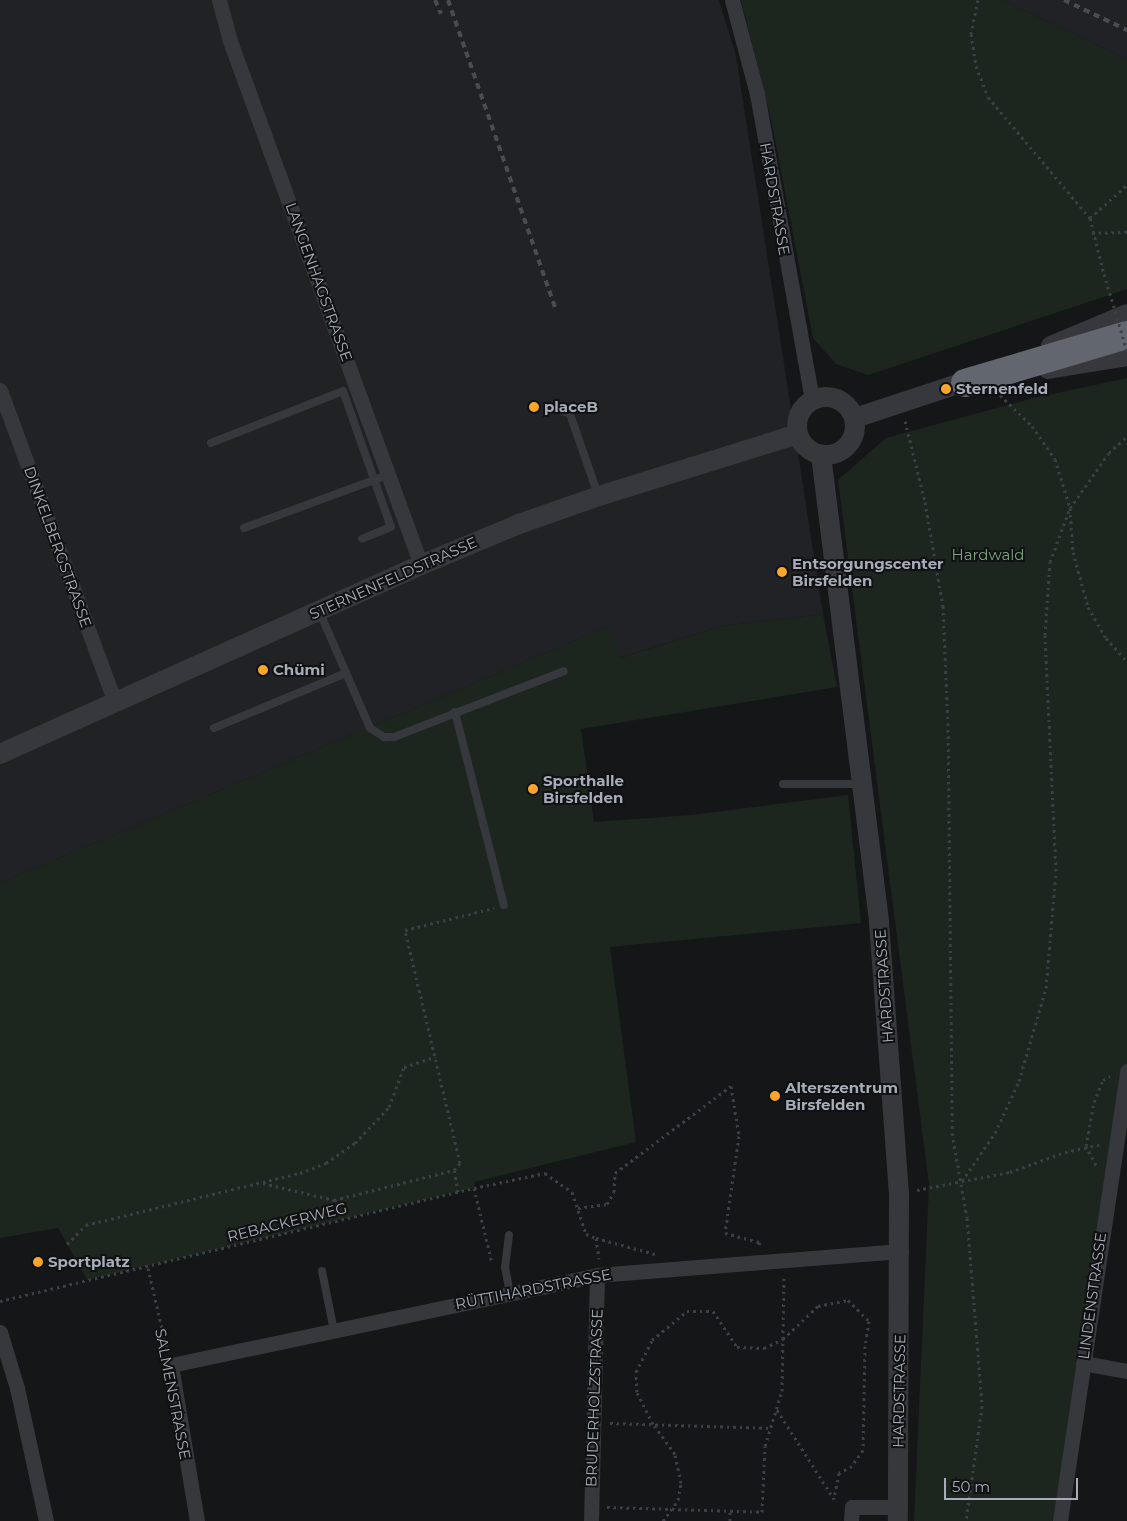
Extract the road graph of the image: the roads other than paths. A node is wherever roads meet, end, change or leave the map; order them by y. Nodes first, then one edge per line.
1 (219, 0) edge
2 (732, 0) edge
3 (1127, 314) edge
4 (1127, 335) edge
5 (1127, 356) edge
6 (965, 383) junction
7 (0, 390) edge
8 (812, 400) junction
9 (556, 408) dead end
10 (855, 418) junction
11 (798, 434) junction
12 (211, 442) dead end
13 (821, 455) junction
14 (390, 474) junction
15 (374, 480) junction
16 (599, 496) junction
17 (244, 528) dead end
18 (362, 539) dead end
19 (421, 564) junction
20 (319, 611) junction
21 (564, 671) dead end
22 (346, 674) junction
23 (115, 703) junction
24 (455, 712) junction
25 (214, 728) dead end
26 (0, 754) edge
27 (783, 784) dead end
28 (864, 784) junction
29 (504, 905) road end
30 (1127, 1071) edge
31 (509, 1235) dead end
32 (901, 1252) junction
33 (322, 1271) dead end
34 (600, 1275) junction
35 (505, 1293) junction
36 (334, 1331) junction
37 (0, 1332) edge
38 (1083, 1363) junction
39 (171, 1365) joint
40 (1127, 1371) edge
41 (591, 1514) edge
42 (898, 1514) edge
43 (46, 1521) edge
44 (197, 1521) edge
45 (851, 1521) edge
46 (1060, 1521) edge

1 - 14 street, LANGENHAGSTRASSE
2 - 8 street, HARDSTRASSE
3 - 6 street
4 - 6 highway
5 - 6 street
6 - 10 street
7 - 23 street, DINKELBERGSTRASSE
8 - 10 street
8 - 11 street
9 - 16 lane
10 - 13 street
11 - 13 street
11 - 16 street, STERNENFELDSTRASSE
12 - 15 lane
13 - 28 street, HARDSTRASSE
14 - 15 lane
14 - 19 street, LANGENHAGSTRASSE
15 - 17 lane
15 - 18 lane
16 - 19 street, STERNENFELDSTRASSE
19 - 20 street, STERNENFELDSTRASSE
20 - 22 lane
20 - 23 street, STERNENFELDSTRASSE
21 - 24 lane
22 - 24 lane
22 - 25 lane
23 - 26 street, STERNENFELDSTRASSE
24 - 29 lane
27 - 28 lane
28 - 32 street, HARDSTRASSE
30 - 38 street, LINDENSTRASSE
31 - 35 lane
32 - 34 street, RÜTTIHARDSTRASSE
32 - 42 street, HARDSTRASSE
33 - 36 lane
34 - 35 street, RÜTTIHARDSTRASSE
34 - 41 street, BRUDERHOLZSTRASSE
35 - 36 street, RÜTTIHARDSTRASSE
36 - 39 street, RÜTTIHARDSTRASSE
37 - 43 street
38 - 40 street
38 - 46 street, LINDENSTRASSE
39 - 44 street, SALMENSTRASSE
42 - 45 street

